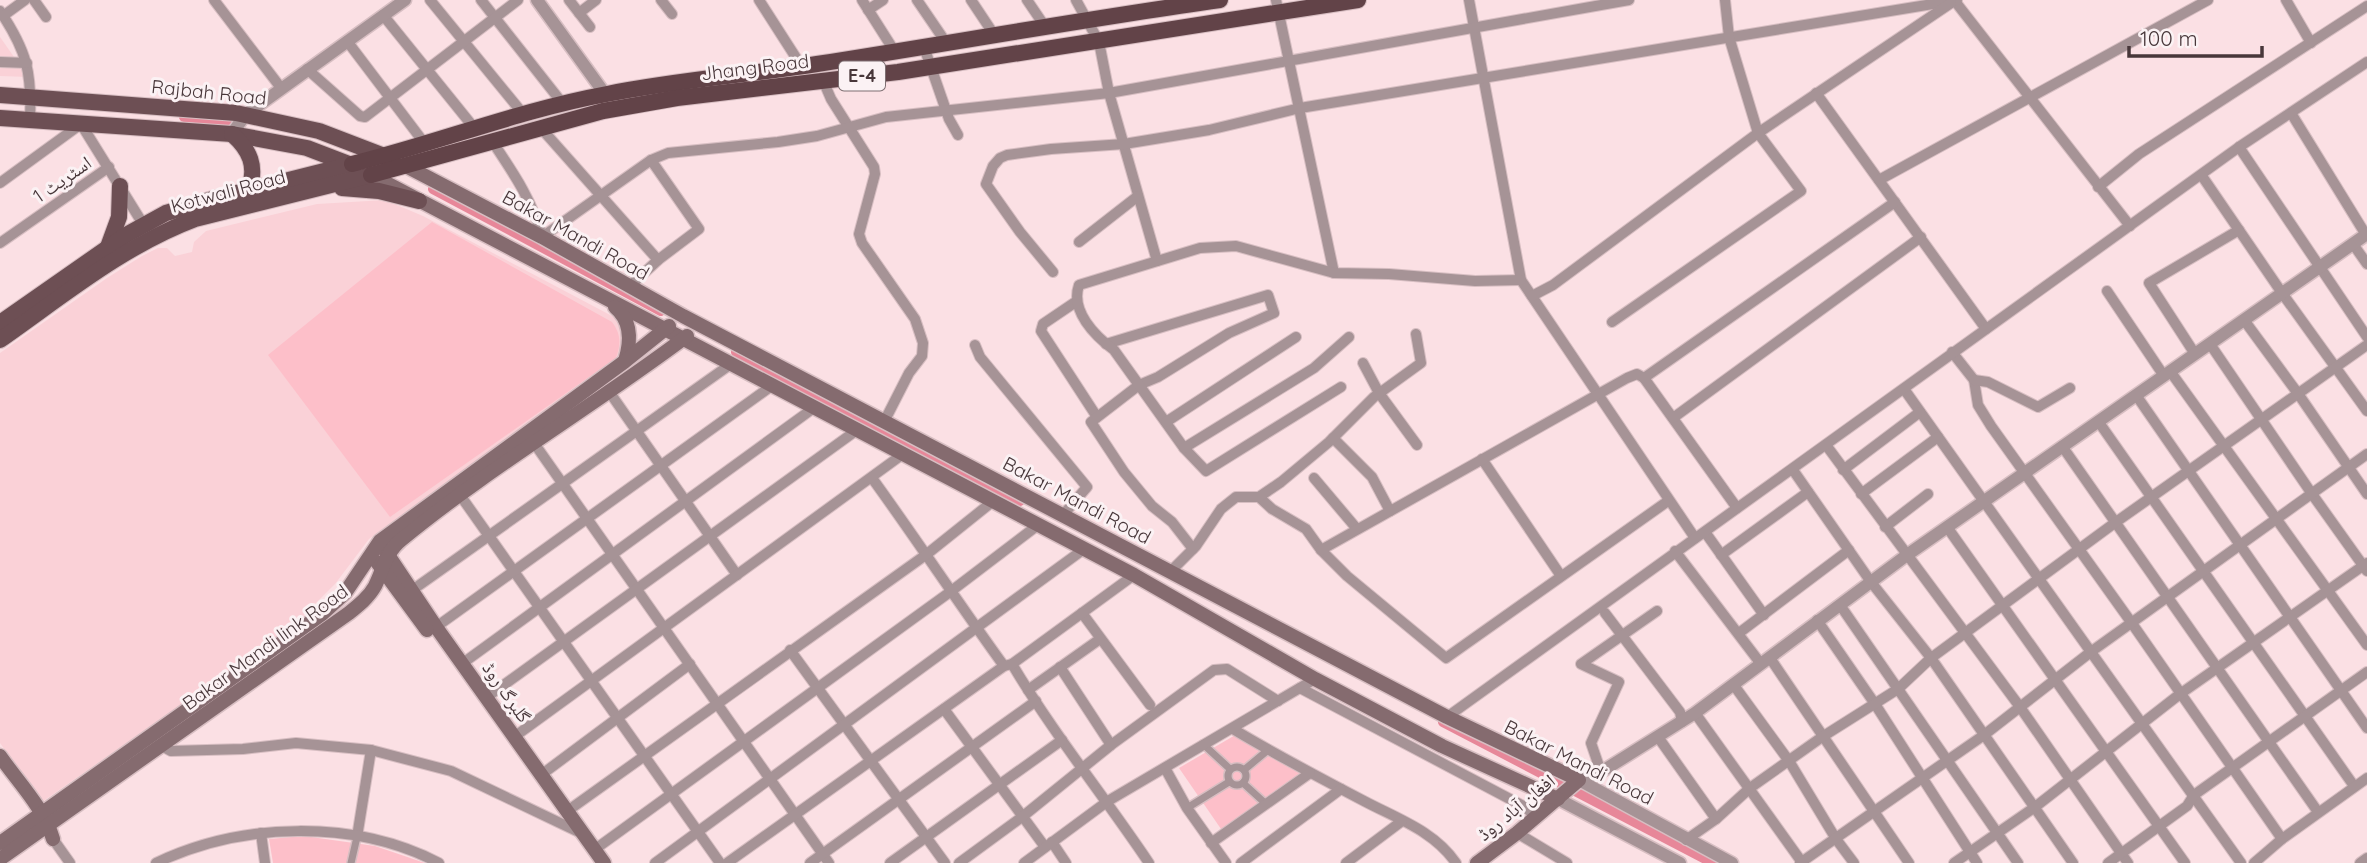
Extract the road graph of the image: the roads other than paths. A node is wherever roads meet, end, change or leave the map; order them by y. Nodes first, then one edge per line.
1 (25, 0) edge
2 (34, 0) edge
3 (214, 0) edge
4 (390, 0) edge
5 (405, 0) edge
6 (430, 0) edge
7 (481, 0) edge
8 (518, 0) edge
9 (537, 0) edge
10 (569, 0) edge
11 (596, 0) edge
12 (662, 0) edge
13 (758, 0) edge
14 (862, 0) edge
15 (883, 0) edge
16 (917, 0) edge
17 (971, 0) edge
18 (1027, 0) edge
19 (1076, 0) edge
20 (1220, 0) edge
21 (1358, 0) edge
22 (1469, 0) edge
23 (1629, 0) edge
24 (1724, 0) edge
25 (1955, 0) edge
26 (2208, 0) edge
27 (2286, 0) edge
28 (1278, 6) edge
29 (2367, 6) edge
30 (868, 10) junction
31 (579, 13) junction
32 (672, 13) dead end
33 (1, 14) edge
34 (383, 15) junction
35 (46, 18) dead end
36 (495, 18) junction
37 (1088, 19) junction
38 (590, 27) dead end
39 (1046, 28) junction
40 (1474, 28) junction
41 (995, 36) junction
42 (1729, 37) junction
43 (346, 41) junction
44 (464, 41) junction
45 (1099, 42) junction
46 (2311, 43) junction
47 (947, 44) junction
48 (924, 47) junction
49 (895, 52) junction
50 (1289, 60) junction
51 (0, 62) edge
52 (2367, 62) edge
53 (27, 63) junction
54 (810, 65) junction
55 (930, 67) junction
56 (307, 69) junction
57 (427, 69) junction
58 (1483, 78) junction
59 (823, 80) junction
60 (279, 85) junction
61 (1109, 93) junction
62 (1816, 93) junction
63 (605, 94) junction
64 (0, 95) edge
65 (390, 97) junction
66 (2029, 98) junction
67 (31, 99) junction
68 (563, 104) junction
69 (1300, 108) junction
70 (948, 111) junction
71 (2291, 113) junction
72 (241, 114) junction
73 (524, 115) junction
74 (30, 117) junction
75 (3, 120) edge
76 (81, 124) junction
77 (540, 127) junction
78 (849, 127) junction
79 (475, 129) junction
80 (1758, 133) junction
81 (232, 134) junction
82 (958, 135) dead end
83 (492, 141) junction
84 (425, 144) junction
85 (1124, 144) junction
86 (2239, 147) junction
87 (385, 156) junction
88 (651, 160) junction
89 (352, 164) junction
90 (406, 166) junction
91 (109, 167) junction
92 (372, 175) junction
93 (2202, 176) junction
94 (1879, 180) junction
95 (0, 183) edge
96 (120, 186) junction
97 (2098, 187) junction
98 (250, 190) junction
99 (317, 190) junction
100 (602, 195) junction
101 (1138, 196) junction
102 (419, 201) junction
103 (1895, 202) junction
104 (143, 225) junction
105 (2130, 226) junction
106 (2239, 230) junction
107 (2367, 235) edge
108 (542, 237) junction
109 (1920, 237) junction
110 (1079, 242) dead end
111 (0, 243) edge
112 (2353, 244) junction
113 (108, 247) junction
114 (658, 260) junction
115 (1157, 261) junction
116 (2367, 264) edge
117 (2319, 268) junction
118 (1053, 272) dead end
119 (1334, 273) junction
120 (1521, 281) junction
121 (629, 287) junction
122 (2107, 291) dead end
123 (2282, 293) junction
124 (1532, 296) junction
125 (606, 300) junction
126 (1077, 301) junction
127 (683, 316) junction
128 (2244, 320) junction
129 (1612, 322) dead end
130 (0, 323) edge
131 (702, 325) junction
132 (1986, 328) junction
133 (665, 330) junction
134 (1416, 334) dead end
135 (1296, 337) dead end
136 (1349, 337) dead end
137 (2367, 337) edge
138 (684, 339) junction
139 (0, 340) edge
140 (1106, 344) junction
141 (2210, 344) junction
142 (975, 345) dead end
143 (2367, 345) edge
144 (1952, 352) junction
145 (2195, 354) junction
146 (624, 362) junction
147 (1363, 363) dead end
148 (732, 364) junction
149 (2336, 369) junction
150 (2167, 374) junction
151 (1644, 379) junction
152 (1974, 380) junction
153 (773, 385) junction
154 (1139, 385) junction
155 (1341, 387) dead end
156 (2070, 388) dead end
157 (1904, 389) junction
158 (608, 390) junction
159 (1379, 393) junction
160 (1597, 394) junction
161 (2136, 395) junction
162 (2299, 395) junction
163 (815, 407) junction
164 (2367, 411) edge
165 (1920, 412) junction
166 (1097, 417) junction
167 (1673, 418) junction
168 (884, 420) junction
169 (2262, 420) junction
170 (2098, 421) junction
171 (1166, 422) junction
172 (857, 430) junction
173 (637, 431) junction
174 (1938, 437) junction
175 (1333, 438) junction
176 (534, 443) junction
177 (1417, 445) dead end
178 (1826, 445) junction
179 (2062, 446) junction
180 (2224, 446) junction
181 (1184, 448) junction
182 (904, 454) junction
183 (2367, 454) edge
184 (1482, 459) junction
185 (661, 466) junction
186 (2348, 468) junction
187 (1793, 470) junction
188 (1843, 470) junction
189 (2189, 470) junction
190 (2023, 474) junction
191 (872, 478) junction
192 (1314, 478) dead end
193 (563, 483) junction
194 (1018, 491) junction
195 (1808, 492) junction
196 (1861, 494) junction
197 (1928, 494) dead end
198 (2312, 494) junction
199 (2367, 494) edge
200 (460, 495) junction
201 (1259, 497) junction
202 (2152, 498) junction
203 (686, 501) junction
204 (1668, 501) junction
205 (1984, 501) junction
206 (992, 502) junction
207 (1737, 508) junction
208 (1009, 510) junction
209 (1390, 511) junction
210 (1063, 515) junction
211 (588, 518) junction
212 (2276, 519) junction
213 (2116, 522) junction
214 (1038, 525) junction
215 (1885, 527) junction
216 (1947, 527) junction
217 (1357, 529) junction
218 (1705, 532) junction
219 (710, 536) junction
220 (487, 537) junction
221 (1695, 538) junction
222 (2240, 544) junction
223 (375, 548) junction
224 (1083, 549) junction
225 (1193, 549) junction
226 (1321, 550) junction
227 (1849, 550) junction
228 (2078, 550) junction
229 (1675, 551) junction
230 (613, 554) junction
231 (927, 554) junction
232 (1721, 555) junction
233 (1906, 555) junction
234 (385, 561) junction
235 (2366, 567) edge
236 (1171, 571) junction
237 (2203, 571) junction
238 (512, 572) junction
239 (737, 575) junction
240 (1134, 575) junction
241 (1561, 576) junction
242 (2040, 579) junction
243 (1871, 582) junction
244 (637, 589) junction
245 (411, 590) junction
246 (2329, 591) junction
247 (950, 592) junction
248 (2169, 595) junction
249 (1840, 605) junction
250 (2004, 606) junction
251 (538, 608) junction
252 (1657, 611) dead end
253 (1082, 612) junction
254 (1605, 613) dead end
255 (1764, 615) junction
256 (2291, 617) junction
257 (1818, 620) junction
258 (2131, 622) junction
259 (436, 627) junction
260 (664, 628) junction
261 (976, 628) junction
262 (1739, 633) junction
263 (1965, 634) junction
264 (1622, 635) junction
265 (1100, 639) junction
266 (562, 643) junction
267 (2254, 644) junction
268 (2367, 645) edge
269 (790, 650) junction
270 (2092, 651) junction
271 (1931, 658) junction
272 (1765, 661) junction
273 (463, 663) junction
274 (690, 664) junction
275 (1008, 665) junction
276 (1060, 667) junction
277 (2217, 668) junction
278 (2367, 672) edge
279 (1315, 679) junction
280 (2055, 681) junction
281 (590, 682) junction
282 (1733, 684) junction
283 (817, 687) junction
284 (1300, 688) junction
285 (1898, 689) junction
286 (1028, 690) junction
287 (2340, 692) junction
288 (2180, 694) junction
289 (487, 697) junction
290 (1036, 701) junction
291 (1278, 701) junction
292 (718, 704) junction
293 (1875, 704) junction
294 (1150, 705) dead end
295 (2021, 707) junction
296 (944, 709) junction
297 (1695, 713) junction
298 (1447, 716) junction
299 (2305, 716) junction
300 (617, 719) junction
301 (1682, 722) junction
302 (2141, 722) junction
303 (844, 724) junction
304 (2367, 728) edge
305 (1233, 729) junction
306 (1983, 736) junction
307 (514, 737) junction
308 (1658, 737) junction
309 (1822, 737) junction
310 (1062, 740) junction
311 (744, 741) junction
312 (2269, 742) junction
313 (1203, 744) junction
314 (160, 745) junction
315 (1111, 745) junction
316 (973, 748) junction
317 (371, 750) junction
318 (1268, 750) junction
319 (2105, 751) junction
320 (0, 756) edge
321 (644, 757) junction
322 (1947, 760) junction
323 (871, 761) junction
324 (1789, 761) junction
325 (1082, 767) junction
326 (1165, 768) junction
327 (2232, 768) junction
328 (1230, 769) junction
329 (1244, 770) junction
330 (0, 772) edge
331 (1601, 772) junction
332 (1310, 773) junction
333 (541, 775) junction
334 (1923, 778) junction
335 (2367, 778) edge
336 (770, 779) junction
337 (2070, 779) junction
338 (1229, 782) junction
339 (1243, 783) junction
340 (999, 785) junction
341 (1528, 786) junction
342 (2354, 786) junction
343 (1750, 788) junction
344 (1341, 789) junction
345 (1570, 789) junction
346 (671, 794) junction
347 (2194, 795) junction
348 (900, 800) junction
349 (1108, 801) junction
350 (1266, 804) junction
351 (2035, 807) junction
352 (1187, 808) junction
353 (566, 812) junction
354 (2318, 812) junction
355 (1874, 813) junction
356 (795, 814) junction
357 (1022, 817) junction
358 (1536, 817) junction
359 (1716, 819) junction
360 (1402, 821) junction
361 (44, 826) junction
362 (2159, 827) junction
363 (575, 830) junction
364 (698, 832) junction
365 (261, 833) junction
366 (1517, 833) junction
367 (1997, 833) junction
368 (357, 836) junction
369 (926, 837) junction
370 (1836, 839) junction
371 (2282, 839) junction
372 (1686, 840) junction
373 (0, 843) edge
374 (1211, 843) junction
375 (1048, 845) junction
376 (1969, 852) junction
377 (2121, 853) junction
378 (823, 854) junction
379 (593, 856) edge
380 (2367, 858) edge
381 (0, 859) edge
382 (438, 862) edge
383 (1564, 862) edge
384 (1801, 862) edge
385 (70, 863) edge
386 (156, 863) edge
387 (265, 863) edge
388 (351, 863) edge
389 (604, 863) edge
390 (655, 863) edge
391 (720, 863) edge
392 (727, 863) edge
393 (810, 863) edge
394 (830, 863) edge
395 (890, 863) edge
396 (945, 863) edge
397 (958, 863) edge
398 (1024, 863) edge
399 (1066, 863) edge
400 (1149, 863) edge
401 (1226, 863) edge
402 (1241, 863) edge
403 (1346, 863) edge
404 (1456, 863) edge
405 (1477, 863) edge
406 (1680, 863) edge
407 (1732, 863) edge
408 (1854, 863) edge
409 (1909, 863) edge
410 (1954, 863) edge
411 (1978, 863) edge
412 (2018, 863) edge
413 (2073, 863) edge
414 (2108, 863) edge
415 (2128, 863) edge
416 (2185, 863) edge
417 (2241, 863) edge
418 (2253, 863) edge
419 (2360, 863) edge

1 - 33 street
2 - 35 street
3 - 60 street
4 - 60 street
5 - 34 street
6 - 44 street
7 - 36 street
8 - 36 street
9 - 63 street
10 - 31 street
11 - 31 street
12 - 32 street
13 - 54 street
14 - 30 street
15 - 30 street
16 - 47 street
17 - 41 street
18 - 39 street
19 - 37 street
20 - 37 highway, Jhang Road / E-4
21 - 28 highway, Jhang Road / E-4
22 - 40 street
23 - 40 street
24 - 42 street
25 - 42 street
25 - 62 street
25 - 66 street
26 - 66 street
27 - 46 street
28 - 45 highway, Jhang Road / E-4
28 - 50 street
29 - 46 street
30 - 49 street
31 - 38 street
33 - 53 street
34 - 43 street
34 - 57 street
36 - 44 street
36 - 68 street
37 - 39 highway, Jhang Road / E-4
37 - 45 street
39 - 41 highway, Jhang Road / E-4
40 - 50 street
40 - 58 street
41 - 47 highway, Jhang Road / E-4
42 - 58 street
42 - 80 street
43 - 56 street
43 - 65 street
44 - 57 street
44 - 73 street
45 - 55 highway, Jhang Road / E-4
45 - 61 street
46 - 97 street
47 - 48 highway, Jhang Road / E-4
48 - 49 highway, Jhang Road / E-4
48 - 55 street
49 - 54 highway, Jhang Road / E-4
50 - 61 street
50 - 69 street
51 - 53 street
52 - 71 street
53 - 67 street
54 - 59 street
54 - 63 highway, Jhang Road / E-4
55 - 59 highway, Jhang Road / E-4
55 - 70 street
56 - 60 street
56 - 65 street
57 - 65 street
57 - 79 street
58 - 69 street
58 - 120 street
59 - 77 highway, Jhang Road / E-4
59 - 78 street
60 - 72 street
61 - 70 street
61 - 85 street
62 - 80 street
62 - 94 street
63 - 68 highway, Jhang Road / E-4
64 - 67 main road, Rajbah Road
65 - 84 street
66 - 94 street
66 - 97 street
67 - 72 main road, Rajbah Road
67 - 74 street
68 - 73 highway, Jhang Road / E-4
69 - 85 street
69 - 119 street
70 - 78 street
70 - 82 street
71 - 86 street
71 - 107 street
72 - 81 street
72 - 87 main road, Rajbah Road
73 - 79 highway, Jhang Road / E-4
74 - 75 main road, Rajbah Road
74 - 76 main road, Rajbah Road
76 - 81 main road, Rajbah Road
76 - 91 street
76 - 95 street
77 - 83 highway, Jhang Road / E-4
77 - 100 street
78 - 88 street
78 - 168 street
79 - 84 highway, Jhang Road / E-4
80 - 124 street
80 - 129 street
81 - 89 main road, Rajbah Road
81 - 98 main road
83 - 90 highway, Jhang Road / E-4
83 - 108 street
84 - 87 highway, Jhang Road / E-4
85 - 101 street
85 - 118 street
86 - 93 street
86 - 117 street
87 - 89 highway, Jhang Road / E-4
87 - 90 main road, Rajbah Road
88 - 100 street
88 - 114 street
89 - 92 main road, Rajbah Road
89 - 98 main road, Kotwali Road
90 - 92 highway, Jhang Road / E-4
90 - 108 main road, Bakar Mandi Road
91 - 96 street
91 - 111 street, اسٹریٹ 1
92 - 99 main road, Kotwali Road
92 - 102 main road, Bakar Mandi Road
93 - 105 street
93 - 106 street
94 - 103 street
96 - 104 street
96 - 113 main road
97 - 105 street
98 - 104 main road, Kotwali Road
99 - 102 main road
99 - 139 main road, Kotwali Road
100 - 108 street
100 - 114 street
101 - 110 street
101 - 115 street
102 - 125 main road, Bakar Mandi Road
103 - 109 street
103 - 151 street
104 - 113 main road, Kotwali Road
105 - 132 street
106 - 123 street
106 - 145 street
107 - 112 street
108 - 121 main road, Bakar Mandi Road
109 - 132 street
109 - 167 street
112 - 116 street
112 - 117 street
113 - 130 main road, Kotwali Road
114 - 121 street
115 - 119 street
115 - 126 street
117 - 123 street
117 - 137 street
119 - 120 street
120 - 124 street
121 - 127 main road, Bakar Mandi Road
122 - 150 street
123 - 128 street
123 - 149 street
124 - 160 street
125 - 133 main road, Bakar Mandi Road
125 - 146 main road
126 - 140 street
126 - 166 street
127 - 131 main road, Bakar Mandi Road
127 - 133 main road, Bakar Mandi link Road
128 - 141 street
128 - 162 street
131 - 138 main road, Bakar Mandi link Road
131 - 168 main road, Bakar Mandi Road
132 - 144 street
133 - 138 main road, Bakar Mandi Road
133 - 146 main road, Bakar Mandi link Road
134 - 159 street
135 - 171 street
136 - 181 street
138 - 148 main road, Bakar Mandi Road
138 - 158 main road, Bakar Mandi link Road
140 - 154 street
140 - 154 street
141 - 145 street
141 - 169 street
142 - 210 street
143 - 149 street
144 - 152 street
144 - 157 street
145 - 150 street
146 - 223 main road, Bakar Mandi link Road
147 - 159 street
148 - 153 main road, Bakar Mandi Road
148 - 173 street
149 - 162 street
149 - 164 street
150 - 161 street
150 - 180 street
151 - 160 street
151 - 167 street
152 - 156 street
152 - 190 street
153 - 163 main road, Bakar Mandi Road
153 - 185 street
154 - 166 street
154 - 171 street
155 - 181 street
157 - 165 street
157 - 178 street
158 - 173 street
158 - 176 main road, Bakar Mandi link Road
159 - 175 street
159 - 177 street
160 - 184 street
160 - 204 street
161 - 170 street
161 - 189 street
162 - 169 street
162 - 186 street
163 - 172 main road, Bakar Mandi Road
163 - 203 street
165 - 174 street
165 - 188 street
166 - 225 street
167 - 207 street
168 - 194 main road, Bakar Mandi Road
169 - 180 street
169 - 198 street
170 - 179 street
170 - 202 street
171 - 181 street
172 - 182 main road, Bakar Mandi Road
172 - 219 street
173 - 185 street
173 - 193 street
174 - 196 street
174 - 205 street
175 - 201 street
175 - 209 street
176 - 193 street
176 - 200 main road, Bakar Mandi link Road
178 - 187 street
178 - 188 street
179 - 190 street
179 - 213 street
180 - 189 street
180 - 212 street
182 - 191 street
182 - 206 main road, Bakar Mandi Road
183 - 186 street
184 - 209 street
184 - 241 street
185 - 203 street
185 - 211 street
186 - 198 street
186 - 199 street
187 - 195 street
187 - 207 street
188 - 196 street
189 - 202 street
189 - 222 street
190 - 205 street
190 - 228 street
191 - 231 street
191 - 239 street
192 - 217 street
193 - 211 street
193 - 220 street
194 - 208 main road
194 - 210 main road, Bakar Mandi Road
195 - 227 street
195 - 232 street
196 - 215 street
197 - 215 street
198 - 212 street
198 - 235 street
200 - 220 street
200 - 234 main road, Bakar Mandi link Road
201 - 225 street
201 - 226 street
202 - 213 street
202 - 237 street
203 - 219 street
203 - 230 street
204 - 221 street
204 - 241 street
205 - 216 street
205 - 242 street
206 - 208 main road, Bakar Mandi Road
206 - 231 street
207 - 218 street
208 - 214 main road, Bakar Mandi Road
209 - 217 street
210 - 236 main road, Bakar Mandi Road
211 - 230 street
211 - 238 street
212 - 222 street
212 - 246 street
213 - 228 street
213 - 248 street
214 - 224 main road, Bakar Mandi Road
214 - 247 street
215 - 233 street
216 - 233 street
216 - 250 street
217 - 226 street
218 - 221 street
218 - 232 street
219 - 239 street
219 - 244 street
220 - 238 street
220 - 245 street
221 - 229 street
222 - 237 street
222 - 256 street
223 - 234 main road, گلبرگ روڈ
223 - 361 main road, Bakar Mandi link Road
224 - 240 main road, Bakar Mandi Road
224 - 261 street
225 - 236 street
226 - 241 street
227 - 243 street
227 - 255 street
228 - 242 street
228 - 258 street
229 - 262 street
229 - 298 street
230 - 244 street
230 - 251 street
231 - 247 street
231 - 269 street
232 - 255 street
233 - 243 street
233 - 263 street
234 - 245 main road, گلبرگ روڈ
234 - 314 main road, Bakar Mandi link Road
234 - 363 main road, گلبرگ روڈ
235 - 246 street
236 - 298 main road, Bakar Mandi Road
237 - 248 street
237 - 267 street
238 - 251 street
238 - 259 street
239 - 260 street
240 - 253 street
240 - 279 main road, Bakar Mandi Road
242 - 250 street
242 - 270 street
243 - 249 street
243 - 271 street
244 - 260 street
244 - 266 street
245 - 259 main road, گلبرگ روڈ
246 - 256 street
246 - 268 street
247 - 261 street
247 - 283 street
248 - 258 street
248 - 277 street
249 - 257 street
249 - 285 street
250 - 263 street
250 - 280 street
251 - 266 street
251 - 273 street
252 - 264 street
253 - 265 street
253 - 275 street
254 - 264 street
255 - 262 street
256 - 267 street
256 - 287 street
257 - 272 street
257 - 293 street
258 - 270 street
258 - 288 street
259 - 273 main road, گلبرگ روڈ
260 - 274 street
260 - 281 street
261 - 275 street
261 - 303 street
262 - 272 street
263 - 271 street
263 - 295 street
264 - 301 street
264 - 331 street
265 - 276 street
265 - 294 street
266 - 281 street
266 - 289 street
267 - 277 street
267 - 299 street
269 - 283 street
269 - 292 street
270 - 280 street
270 - 302 street
271 - 285 street
271 - 306 street
272 - 282 street
272 - 309 street
273 - 289 main road, گلبرگ روڈ
274 - 292 street
274 - 300 street
275 - 286 street
275 - 296 street
276 - 286 street
276 - 315 street
277 - 288 street
277 - 312 street
278 - 287 street
279 - 284 street
279 - 341 main road, Bakar Mandi Road
280 - 295 street
280 - 319 street
281 - 300 street
281 - 307 street
282 - 297 street
282 - 324 street
283 - 303 street
283 - 311 street
284 - 291 street
284 - 358 street
285 - 293 street
285 - 322 street
286 - 290 street
287 - 299 street
287 - 304 street
288 - 302 street
288 - 327 street
289 - 307 main road, گلبرگ روڈ
290 - 310 street
290 - 316 street
291 - 305 street
291 - 315 street
292 - 311 street
292 - 321 street
293 - 309 street
293 - 334 street
295 - 306 street
295 - 337 street
296 - 316 street
296 - 323 street
297 - 301 street
297 - 343 street
298 - 345 main road, Bakar Mandi Road
299 - 312 street
299 - 342 street
300 - 321 street
300 - 333 street
301 - 308 street
302 - 319 street
302 - 347 street
303 - 323 street
303 - 336 street
305 - 313 street
305 - 318 street
306 - 322 street
306 - 351 street
307 - 333 main road, گلبرگ روڈ
308 - 331 street
308 - 359 street
309 - 324 street
309 - 355 street
310 - 325 street
310 - 340 street
311 - 336 street
311 - 346 street
312 - 327 street
312 - 354 street
313 - 326 street
313 - 328 street
314 - 317 street
314 - 361 main road, Bakar Mandi link Road
315 - 325 street
316 - 340 street
316 - 348 street
317 - 363 street
317 - 368 street
318 - 329 street
318 - 332 street
319 - 337 street
319 - 362 street
320 - 361 main road
321 - 346 street
321 - 353 street
322 - 334 street
322 - 367 street
323 - 348 street
323 - 356 street
324 - 343 street
324 - 370 street
325 - 349 street
325 - 357 street
326 - 349 street
326 - 352 street
327 - 347 street
327 - 371 street
328 - 329 street
328 - 338 street
329 - 339 street
330 - 361 main road
331 - 345 street
332 - 344 street
332 - 350 street
333 - 353 main road, گلبرگ روڈ
334 - 355 street
334 - 376 street
335 - 342 street
336 - 356 street
336 - 364 street
337 - 351 street
337 - 377 street
338 - 339 street
338 - 352 street
339 - 350 street
340 - 357 street
340 - 369 street
341 - 345 main road, Bakar Mandi Road
341 - 358 main road
342 - 354 street
343 - 359 street
343 - 384 street
344 - 360 street
344 - 402 street
345 - 358 main road, افغان آباد روڈ
345 - 372 street, Bakar Mandi Road
345 - 406 street, Bakar Mandi Road
346 - 364 street
346 - 379 street
347 - 362 street
347 - 417 street
348 - 369 street
348 - 378 street
349 - 375 street
349 - 400 street
350 - 374 street
351 - 367 street
351 - 413 street
352 - 374 street
353 - 363 main road, گلبرگ روڈ
354 - 371 street
355 - 370 street
355 - 409 street
356 - 378 street
356 - 392 street
357 - 375 street
357 - 397 street
358 - 366 main road, افغان آباد روڈ
359 - 372 street
360 - 403 street
360 - 404 street
361 - 373 main road, Bakar Mandi link Road
361 - 381 main road, Bakar Mandi link Road
361 - 385 street
362 - 377 street
362 - 416 street
363 - 379 main road, گلبرگ روڈ
364 - 390 street
364 - 391 street
365 - 368 street
365 - 386 street
365 - 387 street
366 - 383 street
366 - 405 main road, افغان آباد روڈ
367 - 376 street
367 - 412 street
368 - 382 street
368 - 388 street
369 - 395 street
369 - 396 street
370 - 384 street
370 - 408 street
371 - 418 street
372 - 407 street, Bakar Mandi Road
374 - 401 street
375 - 398 street
375 - 399 street
376 - 410 street
376 - 411 street
377 - 414 street
377 - 415 street
378 - 393 street
378 - 394 street
379 - 389 main road, گلبرگ روڈ
380 - 419 street

